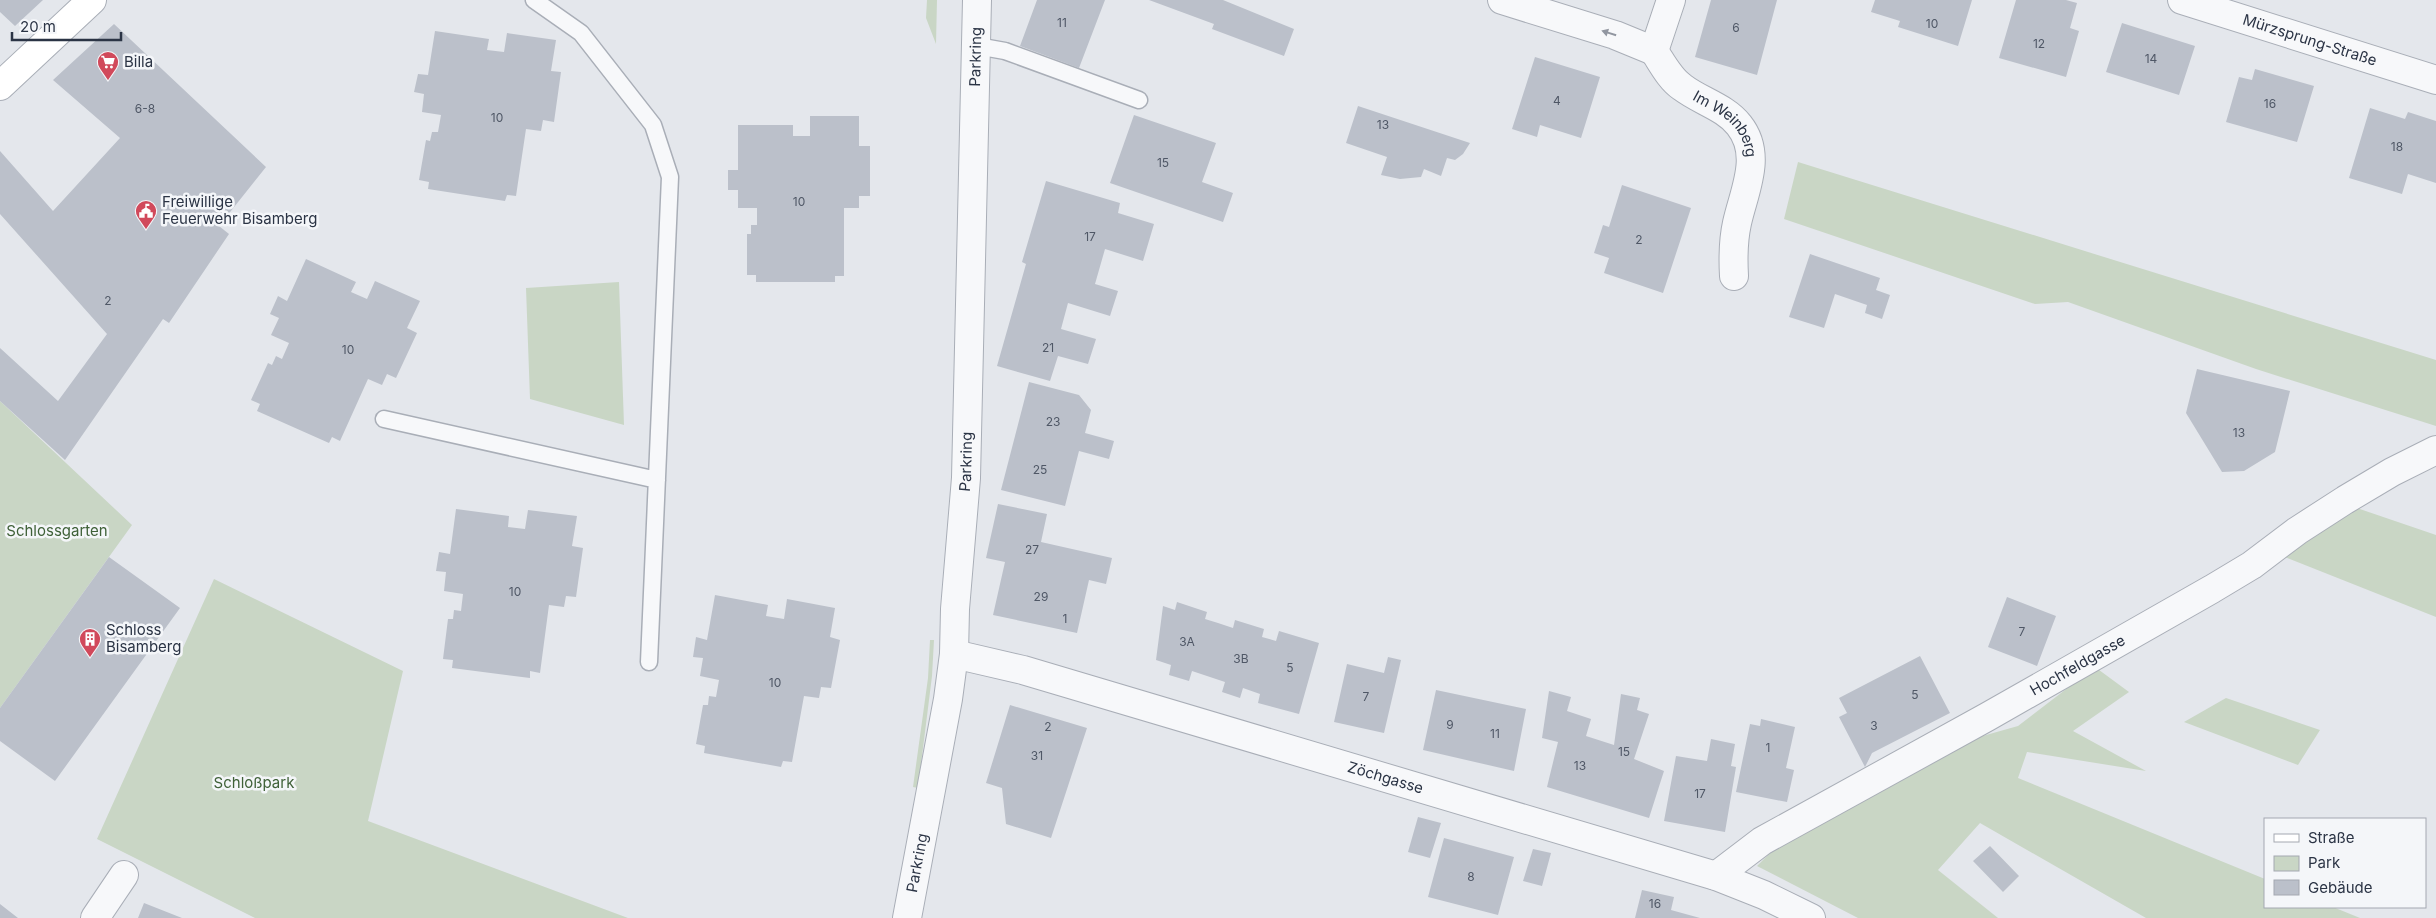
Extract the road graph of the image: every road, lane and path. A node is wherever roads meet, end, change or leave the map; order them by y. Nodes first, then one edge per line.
1 (92, 0) edge
2 (534, 0) edge
3 (977, 0) edge
4 (1502, 0) edge
5 (1671, 0) edge
6 (2182, 0) edge
7 (977, 46) junction
8 (1654, 51) junction
9 (2436, 80) edge
10 (0, 86) edge
11 (1140, 100) dead end
12 (1734, 276) dead end
13 (384, 419) dead end
14 (2436, 450) edge
15 (657, 480) junction
16 (954, 654) junction
17 (649, 662) dead end
18 (124, 875) dead end
19 (1716, 876) junction
20 (95, 918) edge
21 (907, 918) edge
22 (1811, 918) edge

1 - 10 main road
2 - 15 lane
3 - 7 street, Parkring
8 -> 4 street
5 - 8 street
6 - 9 street, Mürzsprung-Straße
7 - 11 lane
7 - 16 street, Parkring
8 - 12 street, Im Weinberg
13 - 15 lane
14 - 19 street, Hochfeldgasse
15 - 17 lane
16 - 19 street, Zöchgasse
16 - 21 street, Parkring
18 - 20 street
19 - 22 street, Zöchgasse

